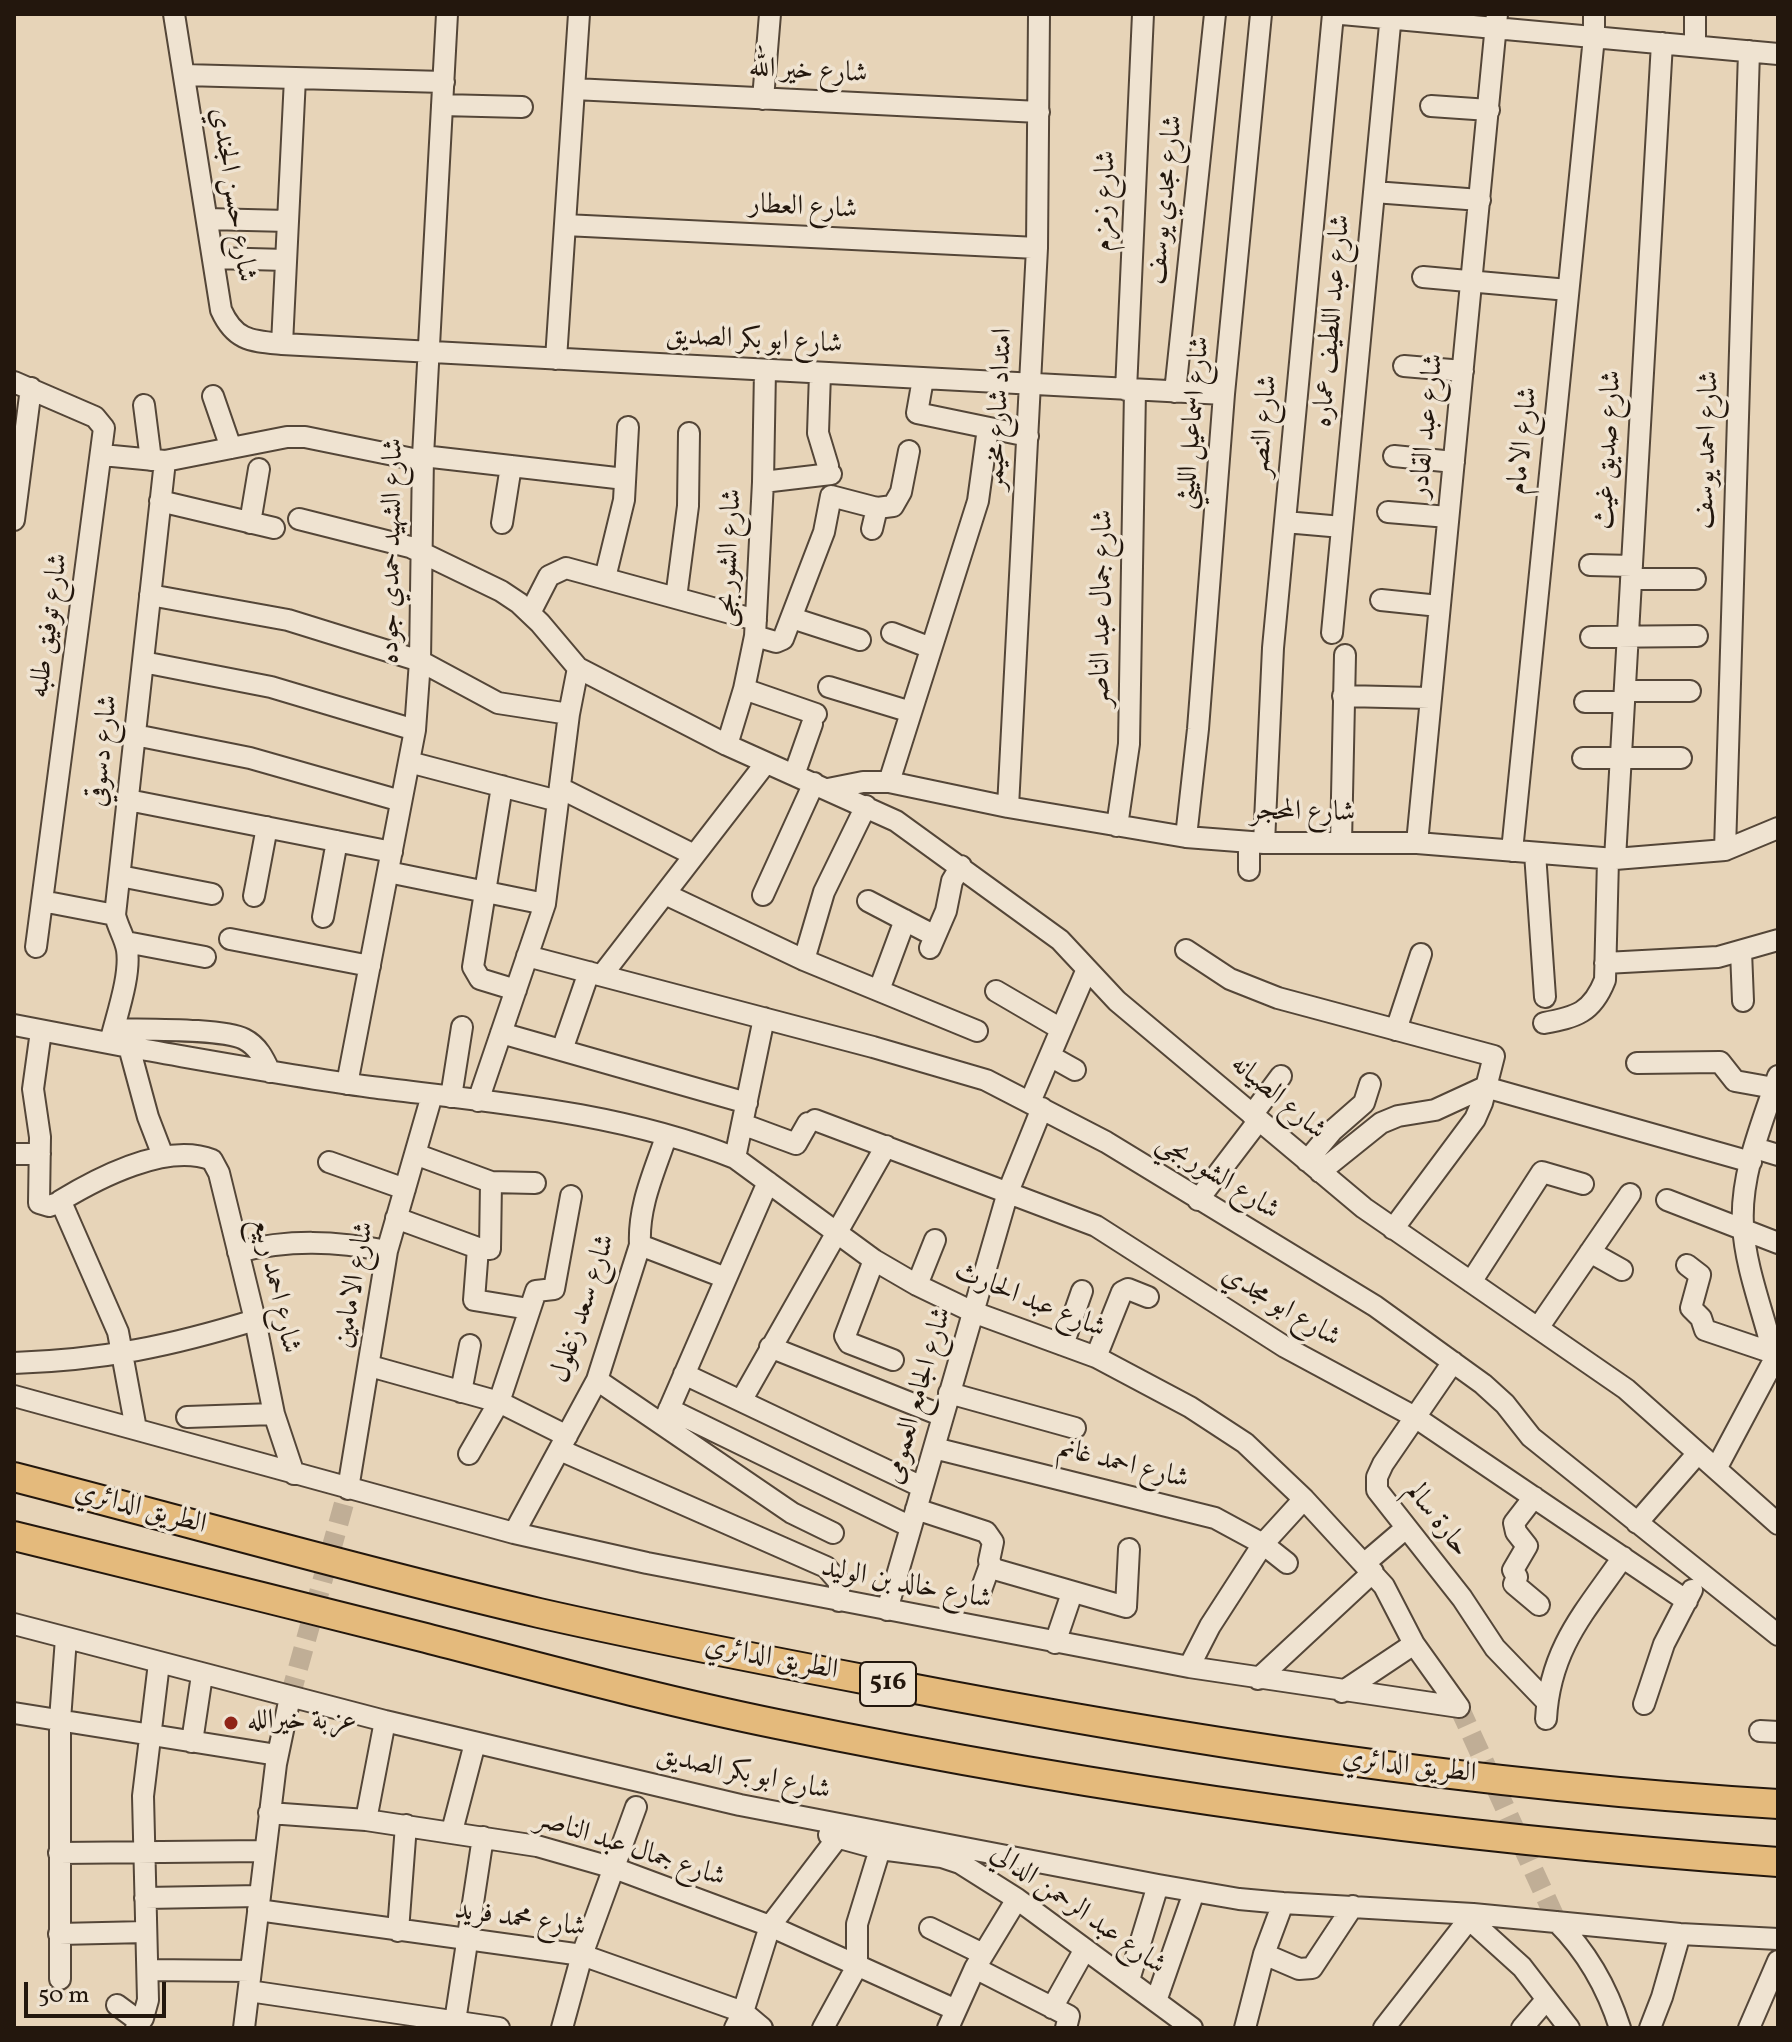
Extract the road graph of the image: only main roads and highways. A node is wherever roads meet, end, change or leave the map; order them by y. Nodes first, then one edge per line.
1 (14, 1477) edge
2 (14, 1536) edge
3 (1778, 1804) edge
4 (1778, 1862) edge

1 - 3 highway, الطريق الدائري / 516
2 - 4 highway, الطريق الدائري / 516

